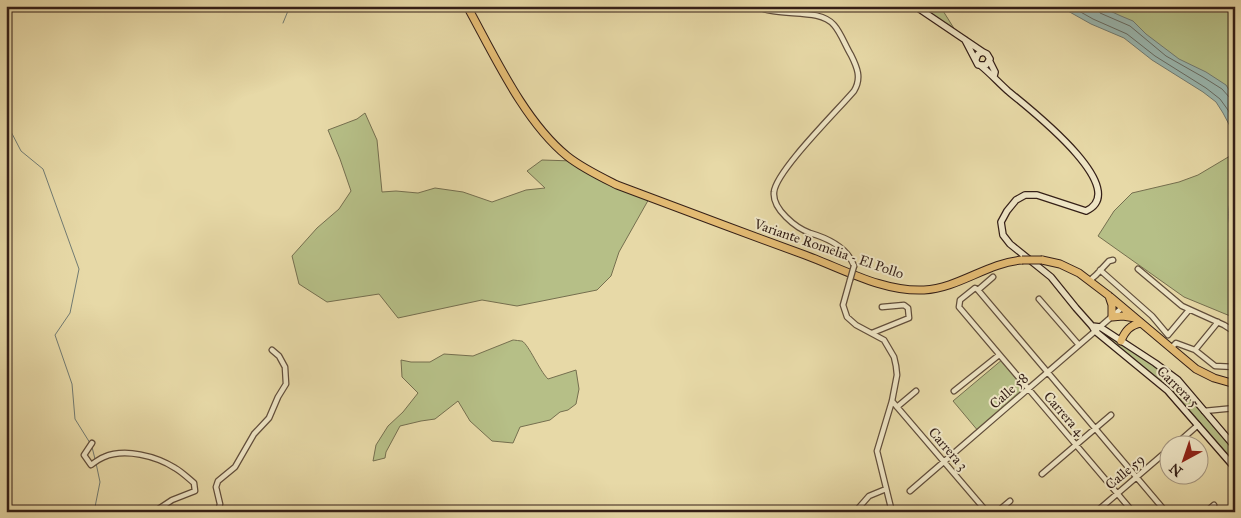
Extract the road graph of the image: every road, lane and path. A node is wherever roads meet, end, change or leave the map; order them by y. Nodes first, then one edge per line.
1 (467, 6) edge
2 (756, 6) edge
3 (915, 6) edge
4 (965, 40) junction
5 (983, 52) junction
6 (976, 59) junction
7 (990, 60) junction
8 (980, 65) junction
9 (994, 76) junction
10 (1113, 260) dead end
11 (1138, 269) dead end
12 (1100, 270) junction
13 (993, 277) dead end
14 (1089, 280) junction
15 (978, 290) junction
16 (1108, 295) junction
17 (1039, 299) dead end
18 (882, 307) dead end
19 (1123, 307) junction
20 (1189, 310) junction
21 (1112, 317) junction
22 (1138, 320) junction
23 (1218, 322) junction
24 (1096, 328) junction
25 (1235, 332) edge
26 (872, 333) junction
27 (1168, 335) junction
28 (1121, 341) junction
29 (1173, 345) junction
30 (1079, 346) junction
31 (272, 350) dead end
32 (1195, 350) junction
33 (999, 355) junction
34 (1235, 367) edge
35 (1048, 372) junction
36 (1235, 384) edge
37 (1028, 389) junction
38 (916, 391) dead end
39 (954, 392) dead end
40 (892, 401) junction
41 (897, 407) junction
42 (1235, 408) edge
43 (1204, 411) junction
44 (1110, 415) dead end
45 (1198, 425) junction
46 (1095, 428) junction
47 (1185, 436) edge
48 (92, 443) dead end
49 (1076, 445) junction
50 (1235, 447) edge
51 (1158, 458) edge
52 (944, 462) junction
53 (1235, 468) edge
54 (1042, 474) dead end
55 (1136, 477) junction
56 (886, 489) junction
57 (910, 491) dead end
58 (1117, 494) junction
59 (1010, 501) dead end
60 (1214, 504) dead end
61 (890, 505) junction
62 (154, 512) edge
63 (218, 512) edge
64 (855, 512) edge
65 (892, 512) edge
66 (896, 512) edge
67 (987, 512) edge
68 (997, 512) edge
69 (1096, 512) edge
70 (1133, 512) edge
71 (1166, 512) edge
72 (1206, 512) edge

1 - 14 highway, Variante Romelia - El Pollo, bridge
2 - 26 street, bridge
3 - 4 main road
4 - 5 main road
4 - 6 main road
5 - 6 main road
5 - 7 main road
6 - 8 main road
7 - 8 main road
7 - 9 main road
8 - 9 main road
9 - 24 main road
10 - 12 street
11 - 20 street
12 - 14 street
12 - 27 street
13 - 15 street
14 - 16 highway, Variante Romelia - El Pollo
15 - 33 street, Carrera 4
15 - 35 street
16 - 19 highway, Variante Romelia - El Pollo
16 - 21 highway
17 - 30 street
18 - 26 street
19 - 21 street, Calle 58
19 - 22 highway, Variante Romelia - El Pollo
20 - 23 street
20 - 27 street
21 - 22 highway
21 - 24 street, Calle 58
22 - 28 highway
22 - 29 highway, Variante Romelia - El Pollo
23 - 25 street
23 - 32 street
24 - 28 main road, Carrera 5
24 - 30 street, Calle 58
24 - 45 main road, Carrera 5
26 - 40 street
27 - 29 street
28 - 43 main road, Carrera 5
29 - 32 street
29 - 36 highway, Variante Romelia - El Pollo
30 - 35 street, Calle 58
31 - 63 street
32 - 34 street
33 - 37 street, Carrera 4
33 - 39 street
35 - 37 street, Calle 58
35 - 46 street
37 - 49 street, Carrera 4
37 - 52 street, Calle 58
38 - 41 street
40 - 41 street, Carrera 3
40 - 56 street
41 - 52 street, Carrera 3
42 - 43 street
43 - 50 main road, Carrera 5
44 - 46 street
45 - 47 street
45 - 53 main road, Carrera 5
46 - 49 street
46 - 55 street
48 - 62 street
49 - 54 street
49 - 58 street, Carrera 4
51 - 55 street, Calle 59
52 - 57 street, Calle 58
52 - 67 street, Carrera 3
55 - 58 street, Calle 59
55 - 71 street
56 - 61 street
56 - 64 street
58 - 69 street, Calle 59
58 - 70 street, Carrera 4
59 - 68 street
60 - 72 street
61 - 65 street
61 - 66 street

